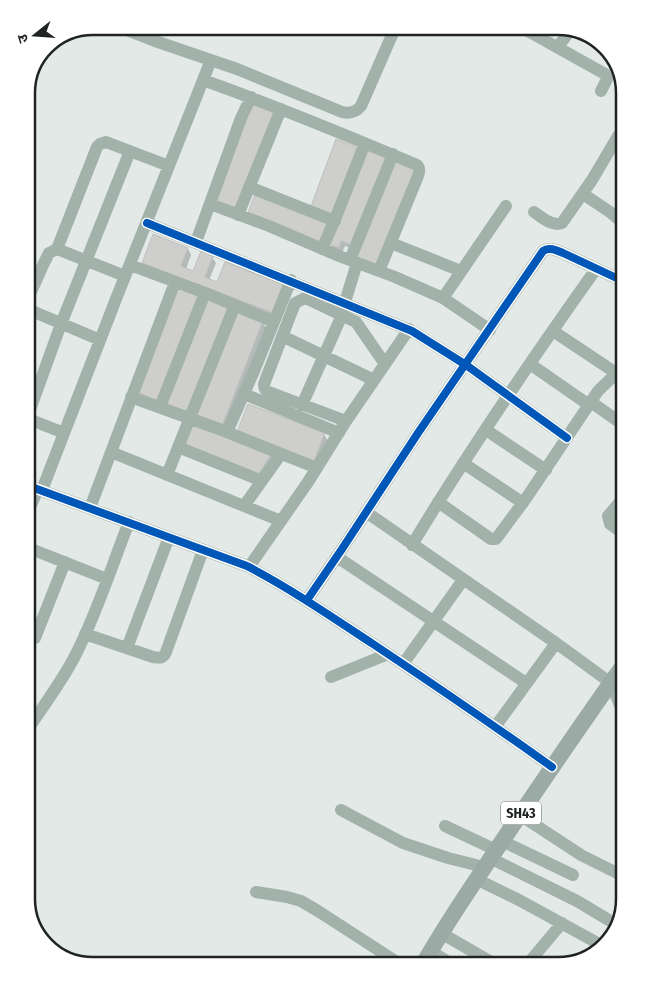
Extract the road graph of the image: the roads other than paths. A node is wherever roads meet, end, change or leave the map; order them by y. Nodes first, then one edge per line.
1 (139, 35) edge
2 (392, 35) edge
3 (536, 35) edge
4 (566, 36) edge
5 (558, 47) junction
6 (212, 60) junction
7 (203, 80) junction
8 (601, 90) dead end
9 (251, 97) junction
10 (281, 109) junction
11 (616, 139) edge
12 (365, 143) junction
13 (130, 151) junction
14 (392, 154) junction
15 (169, 166) junction
16 (249, 187) junction
17 (583, 194) junction
18 (210, 204) junction
19 (506, 206) dead end
20 (534, 212) dead end
21 (238, 215) junction
22 (616, 217) edge
23 (335, 221) junction
24 (147, 223) junction
25 (196, 242) junction
26 (391, 243) junction
27 (57, 248) junction
28 (322, 249) junction
29 (86, 261) junction
30 (354, 262) junction
31 (596, 269) junction
32 (128, 270) junction
33 (380, 271) junction
34 (461, 271) junction
35 (616, 278) edge
36 (290, 280) junction
37 (175, 282) junction
38 (35, 284) edge
39 (205, 293) junction
40 (443, 298) junction
41 (235, 305) junction
42 (343, 309) junction
43 (35, 312) edge
44 (274, 322) junction
45 (61, 324) junction
46 (409, 329) junction
47 (490, 330) junction
48 (553, 331) junction
49 (282, 336) junction
50 (100, 340) junction
51 (324, 356) junction
52 (385, 364) junction
53 (530, 364) junction
54 (466, 365) junction
55 (616, 367) edge
56 (616, 373) edge
57 (374, 380) junction
58 (244, 394) junction
59 (35, 396) edge
60 (509, 396) junction
61 (131, 397) junction
62 (590, 404) junction
63 (302, 405) junction
64 (160, 407) junction
65 (190, 418) junction
66 (616, 420) edge
67 (35, 421) edge
68 (346, 421) junction
69 (486, 430) junction
70 (227, 432) junction
71 (64, 433) junction
72 (338, 433) junction
73 (568, 438) junction
74 (178, 446) junction
75 (111, 452) junction
76 (281, 454) junction
77 (463, 463) junction
78 (316, 468) junction
79 (546, 470) junction
80 (167, 475) junction
81 (262, 481) junction
82 (35, 488) edge
83 (438, 502) junction
84 (523, 503) junction
85 (244, 506) junction
86 (616, 507) edge
87 (90, 508) junction
88 (366, 512) junction
89 (281, 521) junction
90 (129, 522) junction
91 (616, 528) edge
92 (169, 537) junction
93 (412, 545) junction
94 (35, 550) edge
95 (203, 550) junction
96 (337, 556) junction
97 (65, 562) junction
98 (249, 568) junction
99 (107, 579) junction
100 (463, 580) junction
101 (307, 600) junction
102 (434, 621) junction
103 (85, 634) junction
104 (35, 638) dead end
105 (556, 643) junction
106 (127, 648) junction
107 (388, 654) junction
108 (403, 664) junction
109 (616, 676) edge
110 (331, 677) dead end
111 (526, 683) junction
112 (611, 683) junction
113 (616, 696) edge
114 (35, 719) edge
115 (495, 727) junction
116 (552, 767) junction
117 (342, 810) dead end
118 (520, 815) junction
119 (444, 826) dead end
120 (490, 859) junction
121 (616, 873) edge
122 (573, 875) dead end
123 (256, 892) dead end
124 (612, 922) edge
125 (562, 923) junction
126 (441, 933) junction
127 (596, 942) edge
128 (430, 951) junction
129 (389, 957) edge
130 (427, 957) edge
131 (440, 957) edge
132 (482, 957) edge
133 (534, 957) edge

1 - 6 street
2 - 6 street
3 - 5 street
4 - 5 street
5 - 8 street
6 - 7 street
7 - 9 street
7 - 15 street
9 - 10 street
9 - 18 street
10 - 12 street
10 - 16 street
11 - 17 street
12 - 14 street
12 - 23 street
13 - 15 street
13 - 27 street
13 - 29 street
14 - 26 street
14 - 30 street
15 - 24 street
16 - 21 street
16 - 23 street
17 - 20 street
17 - 22 street
18 - 21 street
18 - 25 street
19 - 34 street
21 - 28 street
23 - 28 street
24 - 25 street
24 - 32 street
25 - 36 street
26 - 33 street
26 - 34 street
27 - 29 street
27 - 38 street
28 - 30 street
29 - 32 street
29 - 45 street
30 - 33 street
30 - 42 street
31 - 35 street
31 - 47 street
31 - 48 street
32 - 37 street
32 - 50 street
33 - 40 street
34 - 40 street
36 - 42 street
36 - 44 street
37 - 39 street
37 - 61 street
39 - 41 street
39 - 64 street
40 - 47 street
41 - 44 street
41 - 65 street
42 - 46 street
42 - 49 street
42 - 51 street
42 - 52 street
43 - 45 street
44 - 58 street
45 - 50 street
45 - 59 street
46 - 52 street
46 - 54 street
47 - 54 street
48 - 53 street
48 - 55 street
49 - 51 street
49 - 63 street
50 - 71 street
51 - 57 street
51 - 63 street
52 - 57 street
53 - 60 street
53 - 62 street
54 - 60 street
54 - 88 street
56 - 62 street
57 - 68 street
58 - 70 street
58 - 72 street
60 - 69 street
60 - 73 street
61 - 64 street
61 - 75 street
62 - 66 street
62 - 73 street
63 - 68 street
64 - 65 street
65 - 70 street
65 - 74 street
67 - 71 street
68 - 72 street
69 - 77 street
69 - 79 street
70 - 76 street
71 - 82 street
72 - 78 street
73 - 79 street
74 - 80 street
74 - 81 street
75 - 80 street
75 - 87 street
76 - 78 street
76 - 81 street
77 - 83 street
77 - 84 street
78 - 89 street
79 - 84 street
80 - 85 street
81 - 85 street
82 - 87 street
83 - 84 street
83 - 93 street
85 - 89 street
86 - 91 street
87 - 90 street
88 - 93 street
88 - 96 street
89 - 98 street
90 - 92 street
90 - 99 street
92 - 95 street
92 - 106 street
93 - 100 street
94 - 97 street
95 - 98 street
95 - 106 street
96 - 101 street
96 - 102 street
97 - 99 street
97 - 104 street
98 - 101 street
99 - 103 street
100 - 102 street
100 - 105 street
101 - 107 street
102 - 108 street
102 - 111 street
103 - 106 street
103 - 114 street
105 - 111 street
105 - 112 street
107 - 108 street
107 - 110 street
108 - 115 street
109 - 112 main road, SH43
111 - 115 street
112 - 113 street
112 - 116 main road, SH43
115 - 116 street
116 - 118 main road, SH43
117 - 120 street
118 - 120 main road, SH43
118 - 121 street
119 - 120 street
120 - 122 street
120 - 124 street
120 - 125 street
120 - 126 main road, SH43
123 - 129 street
125 - 127 street
125 - 133 street
126 - 128 main road, SH43
126 - 132 street
128 - 130 main road, SH43
128 - 131 street

